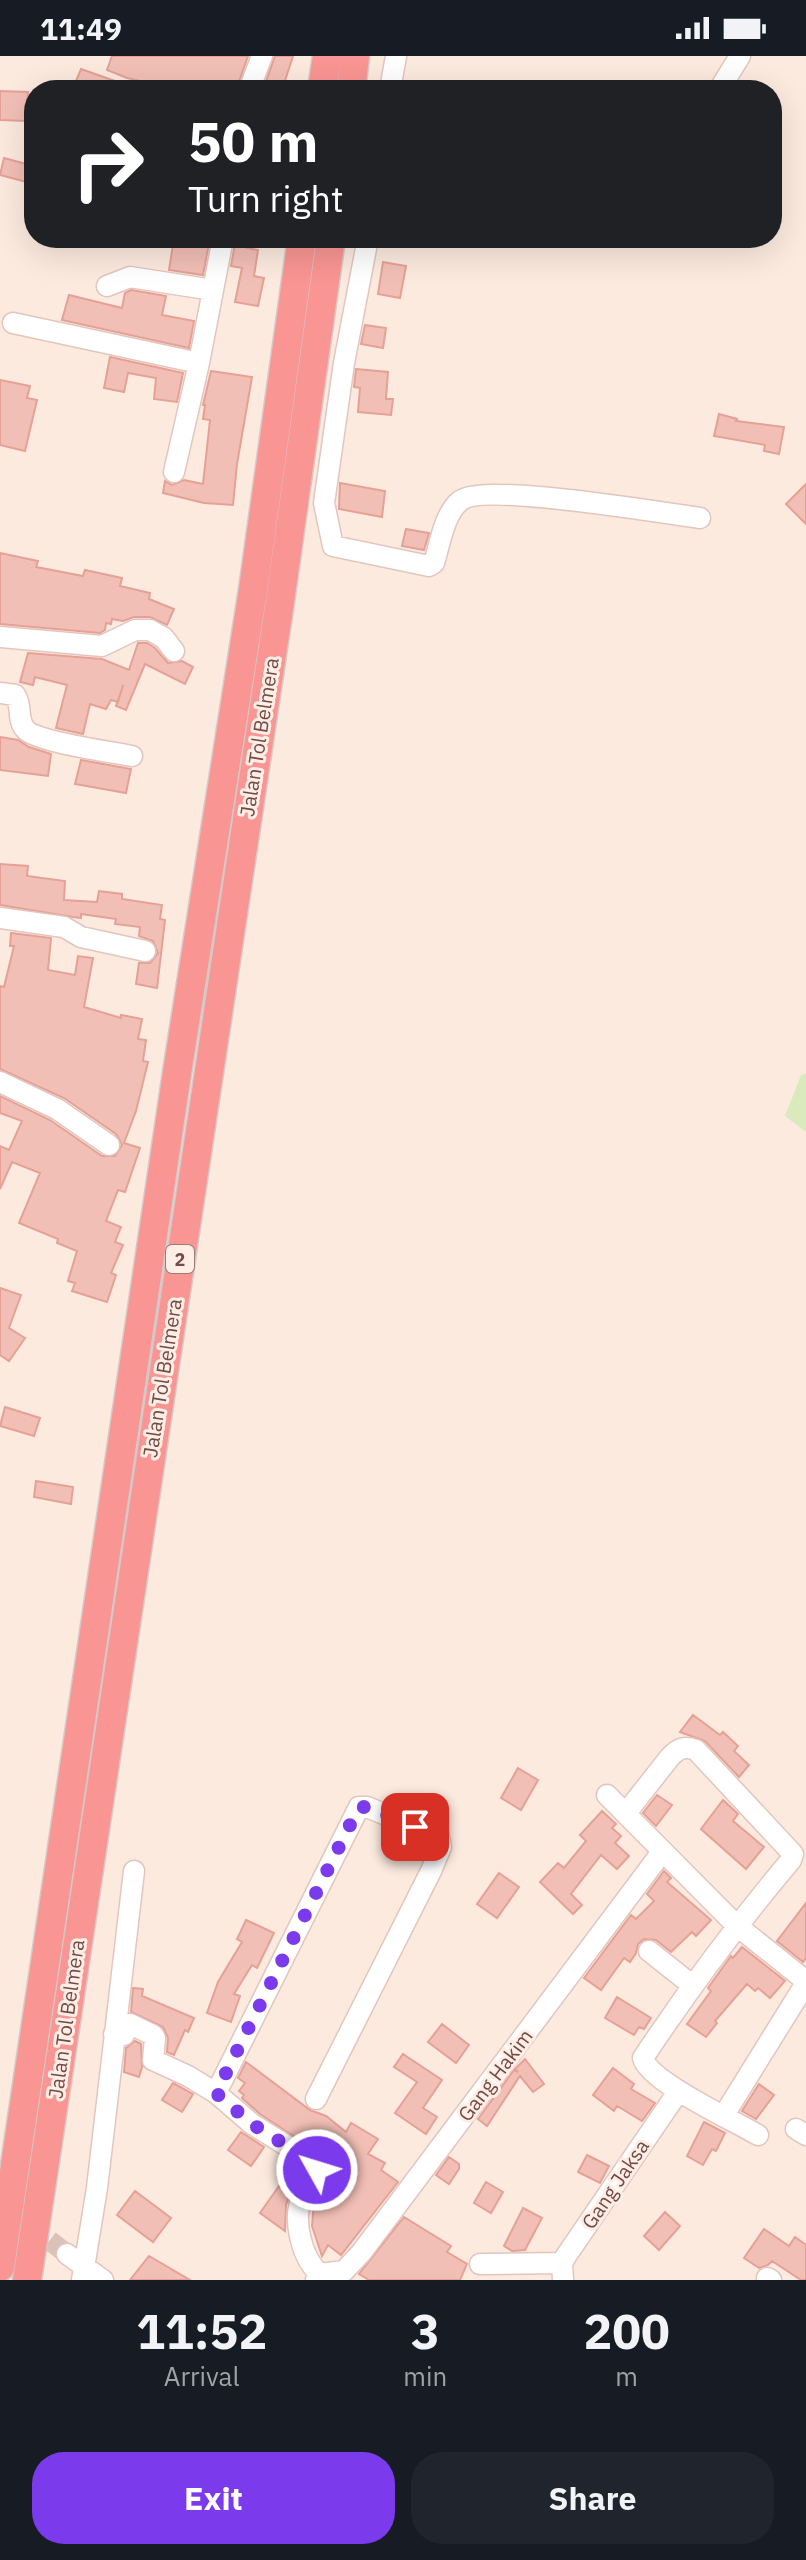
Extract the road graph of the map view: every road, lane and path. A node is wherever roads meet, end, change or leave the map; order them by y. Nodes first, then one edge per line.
1 (262, 56) edge
2 (327, 56) edge
3 (355, 56) edge
4 (396, 56) edge
5 (740, 56) edge
6 (253, 80) edge
7 (323, 80) edge
8 (352, 80) edge
9 (392, 80) edge
10 (725, 80) edge
11 (221, 248) edge
12 (301, 248) edge
13 (330, 248) edge
14 (366, 248) edge
15 (107, 286) dead end
16 (213, 290) junction
17 (13, 323) dead end
18 (199, 363) junction
19 (174, 472) dead end
20 (700, 518) dead end
21 (0, 637) edge
22 (174, 651) dead end
23 (0, 693) edge
24 (132, 756) dead end
25 (0, 918) edge
26 (145, 951) dead end
27 (0, 1082) edge
28 (109, 1145) dead end
29 (607, 1795) dead end
30 (626, 1813) junction
31 (662, 1852) junction
32 (134, 1871) dead end
33 (736, 1925) junction
34 (649, 1951) dead end
35 (806, 1982) edge
36 (692, 1985) junction
37 (114, 2034) junction
38 (678, 2092) junction
39 (216, 2093) junction
40 (316, 2099) dead end
41 (724, 2115) junction
42 (758, 2135) dead end
43 (480, 2264) dead end
44 (78, 2266) edge
45 (0, 2267) edge
46 (562, 2271) edge
47 (318, 2277) edge
48 (27, 2280) edge
49 (103, 2280) edge

1 - 6 street
2 - 7 highway
3 - 8 highway
4 - 9 street
5 - 10 street
11 - 16 street
12 - 45 highway, Jalan Tol Belmera / 2
13 - 48 highway, Jalan Tol Belmera / 2
14 - 20 street
15 - 16 street
16 - 18 street
17 - 18 street
18 - 19 street
21 - 22 street
23 - 24 street
25 - 26 street
27 - 28 street
29 - 30 street
30 - 31 street
30 - 33 street
31 - 33 street
31 - 47 street, Gang Hakim
32 - 37 street
33 - 35 street
33 - 36 street
34 - 36 street
35 - 41 street
36 - 38 street
37 - 39 street
37 - 44 street
38 - 41 street
38 - 46 street, Gang Jaksa
39 - 40 street
39 - 47 street
41 - 42 street
43 - 46 street
44 - 49 street

